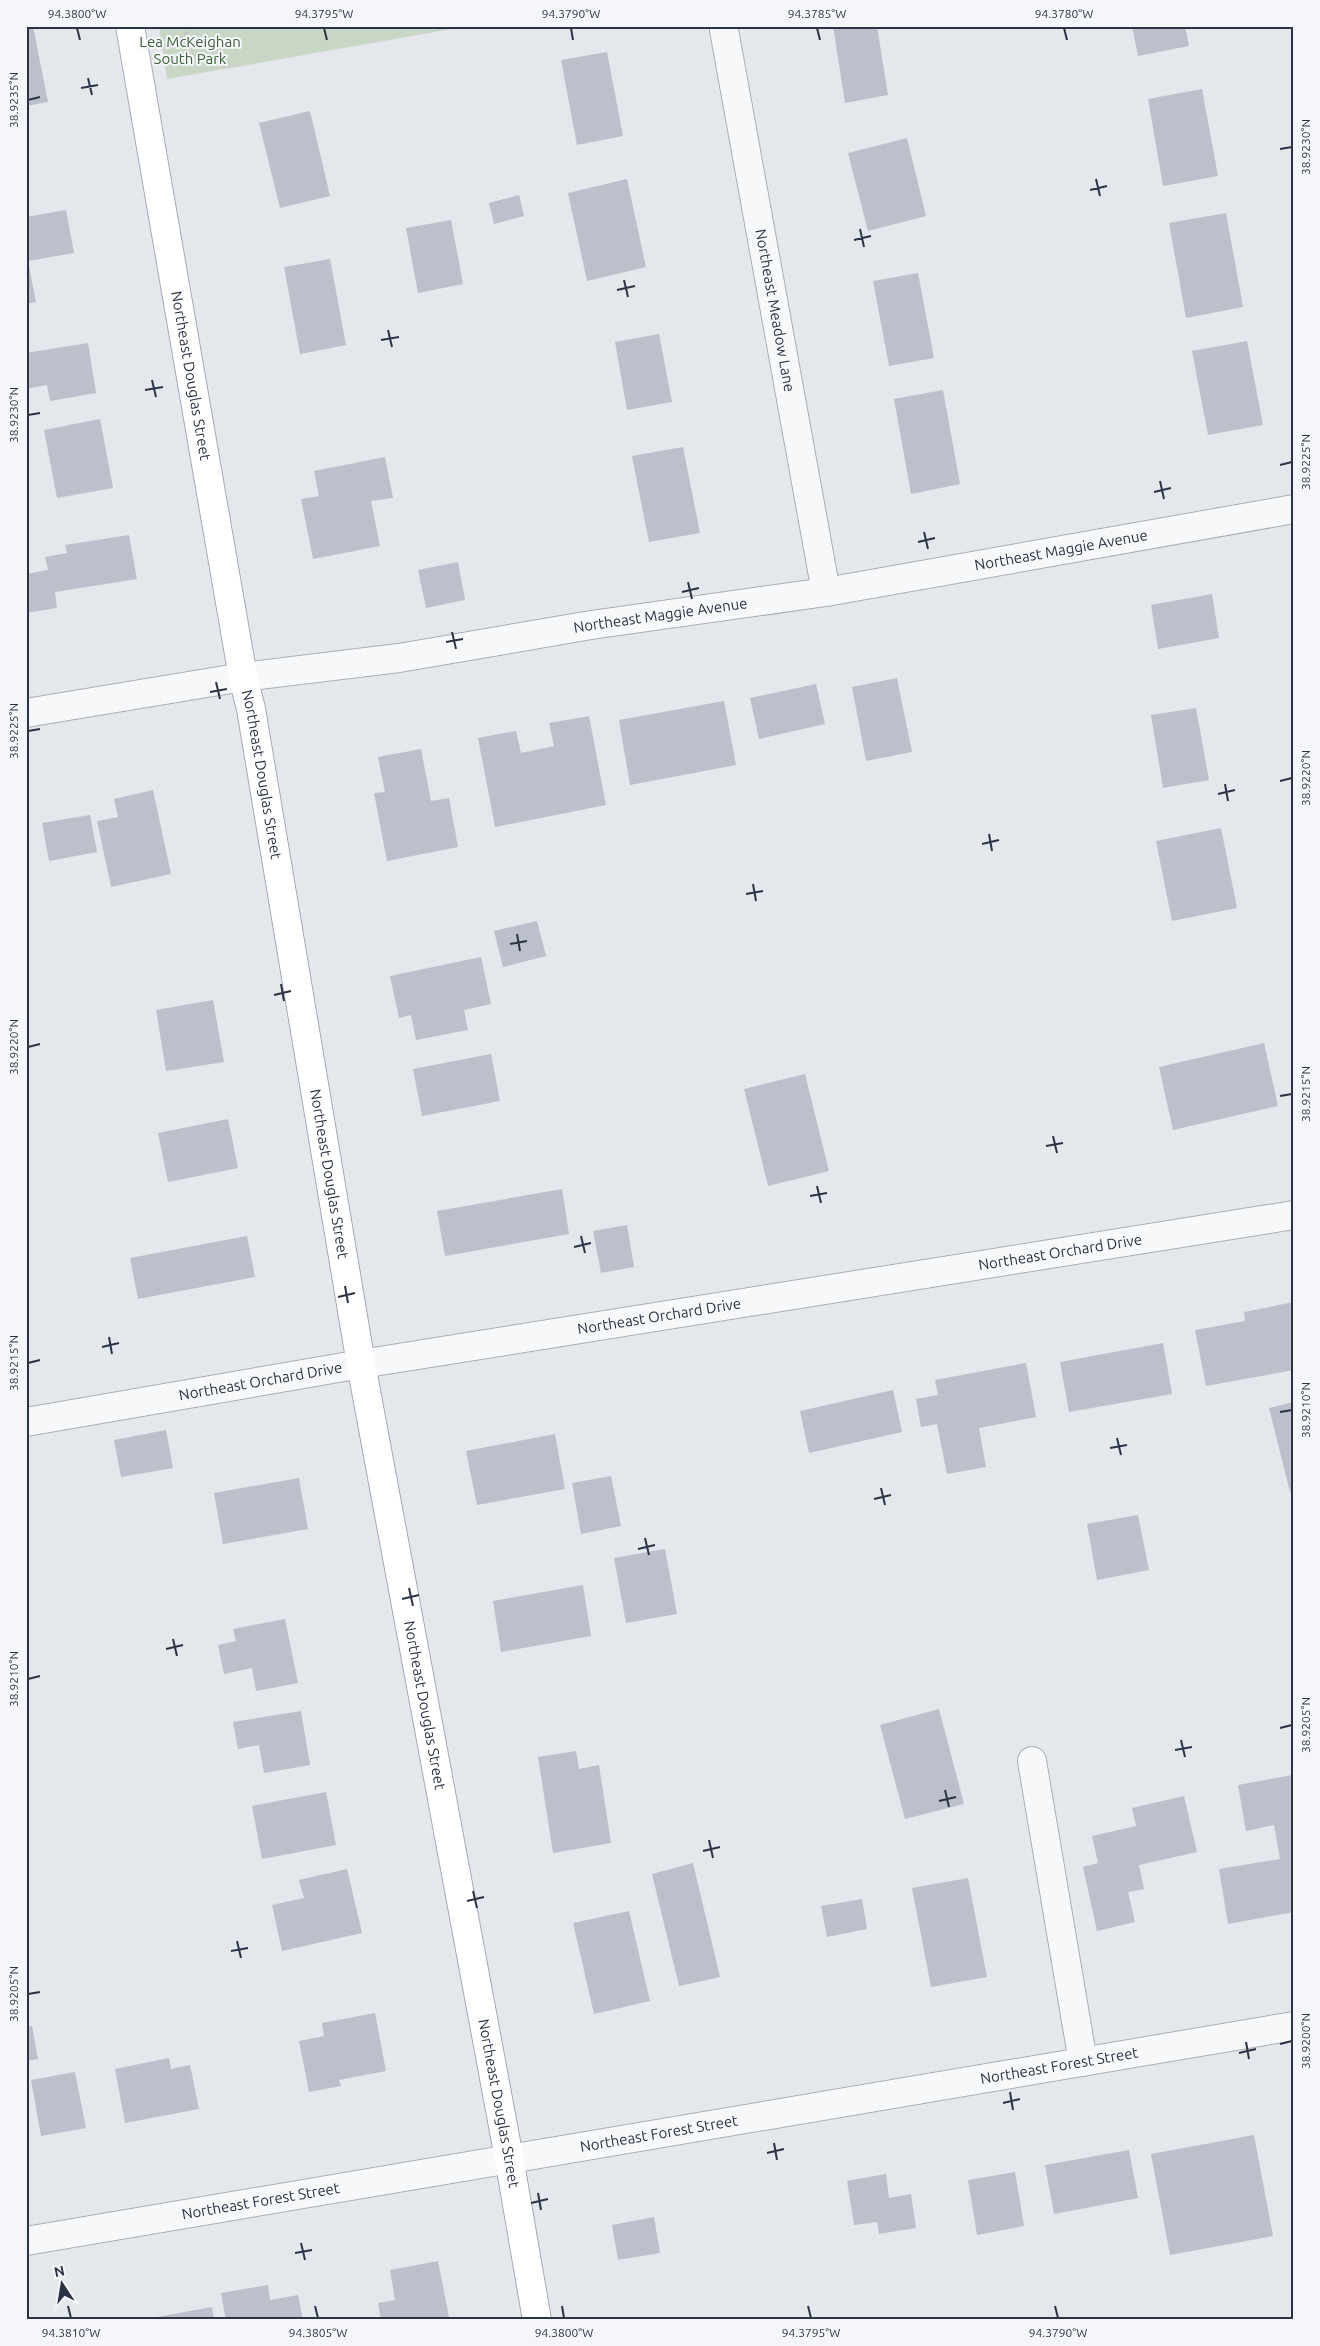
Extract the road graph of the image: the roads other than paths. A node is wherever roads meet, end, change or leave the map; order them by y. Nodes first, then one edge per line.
1 (130, 26) edge
2 (724, 30) dead end
3 (1293, 513) edge
4 (826, 592) junction
5 (244, 677) junction
6 (26, 713) edge
7 (1294, 1215) edge
8 (361, 1364) junction
9 (26, 1422) edge
10 (1032, 1760) dead end
11 (1294, 2026) edge
12 (1083, 2062) junction
13 (509, 2158) junction
14 (26, 2241) edge
15 (537, 2320) edge

1 - 5 main road, Northeast Douglas Street
2 - 4 street, Northeast Meadow Lane
3 - 4 street, Northeast Maggie Avenue
4 - 5 street, Northeast Maggie Avenue
5 - 6 street, Northeast Maggie Avenue
5 - 8 main road, Northeast Douglas Street
7 - 8 street, Northeast Orchard Drive
8 - 9 street, Northeast Orchard Drive
8 - 13 main road, Northeast Douglas Street
10 - 12 street
11 - 12 street, Northeast Forest Street
12 - 13 street, Northeast Forest Street
13 - 14 street, Northeast Forest Street
13 - 15 main road, Northeast Douglas Street

